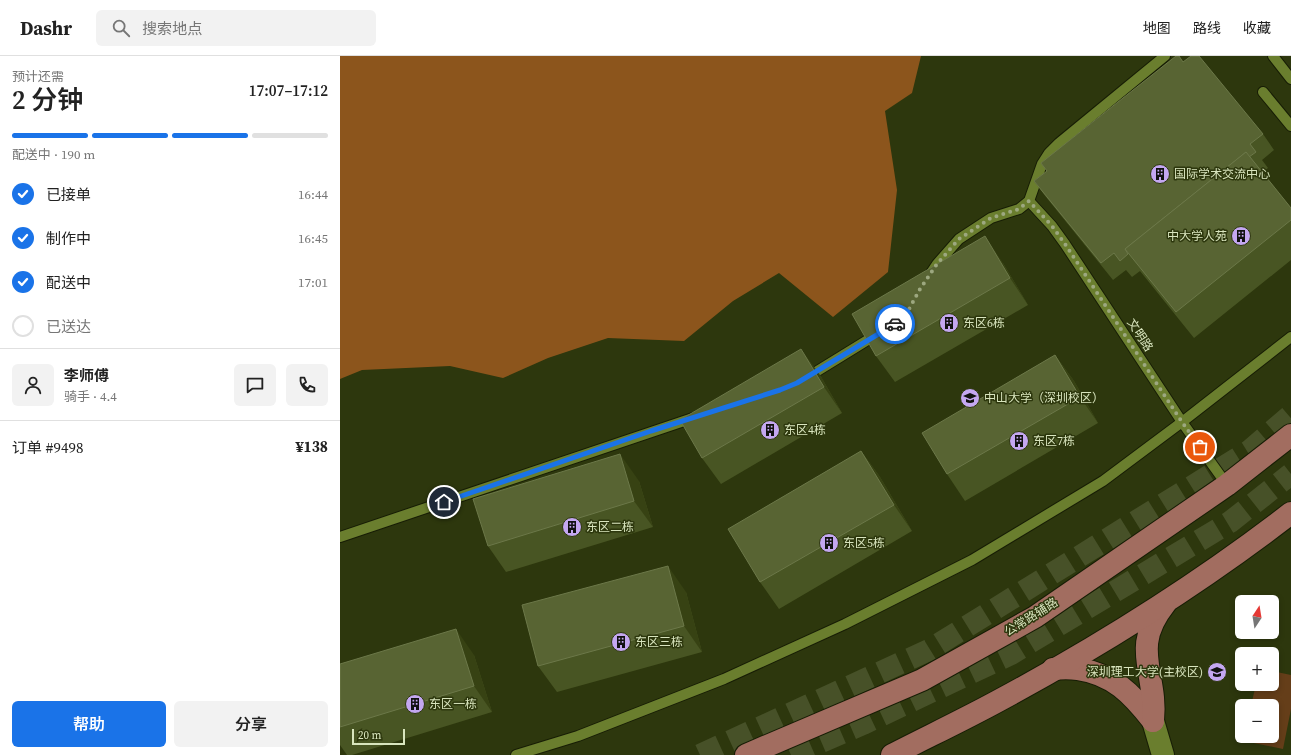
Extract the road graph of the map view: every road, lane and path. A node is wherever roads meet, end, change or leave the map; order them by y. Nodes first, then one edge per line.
1 (1165, 56) edge
2 (1272, 56) edge
3 (1291, 79) edge
4 (1263, 92) dead end
5 (1291, 126) edge
6 (1029, 201) junction
7 (924, 283) edge
8 (887, 329) edge
9 (1291, 337) edge
10 (797, 383) edge
11 (704, 414) edge
12 (1182, 422) junction
13 (1291, 435) edge
14 (1227, 485) junction
15 (1291, 514) edge
16 (340, 537) edge
17 (1170, 599) junction
18 (1053, 669) junction
19 (1153, 721) junction
20 (516, 755) edge
21 (746, 755) edge
22 (892, 755) edge
23 (1163, 755) edge

1 - 6 lane
2 - 3 lane
4 - 5 lane
6 - 7 lane
6 - 12 lane, 文明路
8 - 10 lane
9 - 12 lane
11 - 16 lane
12 - 14 lane, 文明路
12 - 20 lane
13 - 14 main road, 公常路辅路
14 - 21 main road, 公常路辅路
15 - 17 main road
17 - 18 main road
17 - 19 main road
18 - 19 main road
18 - 22 main road
19 - 23 street

